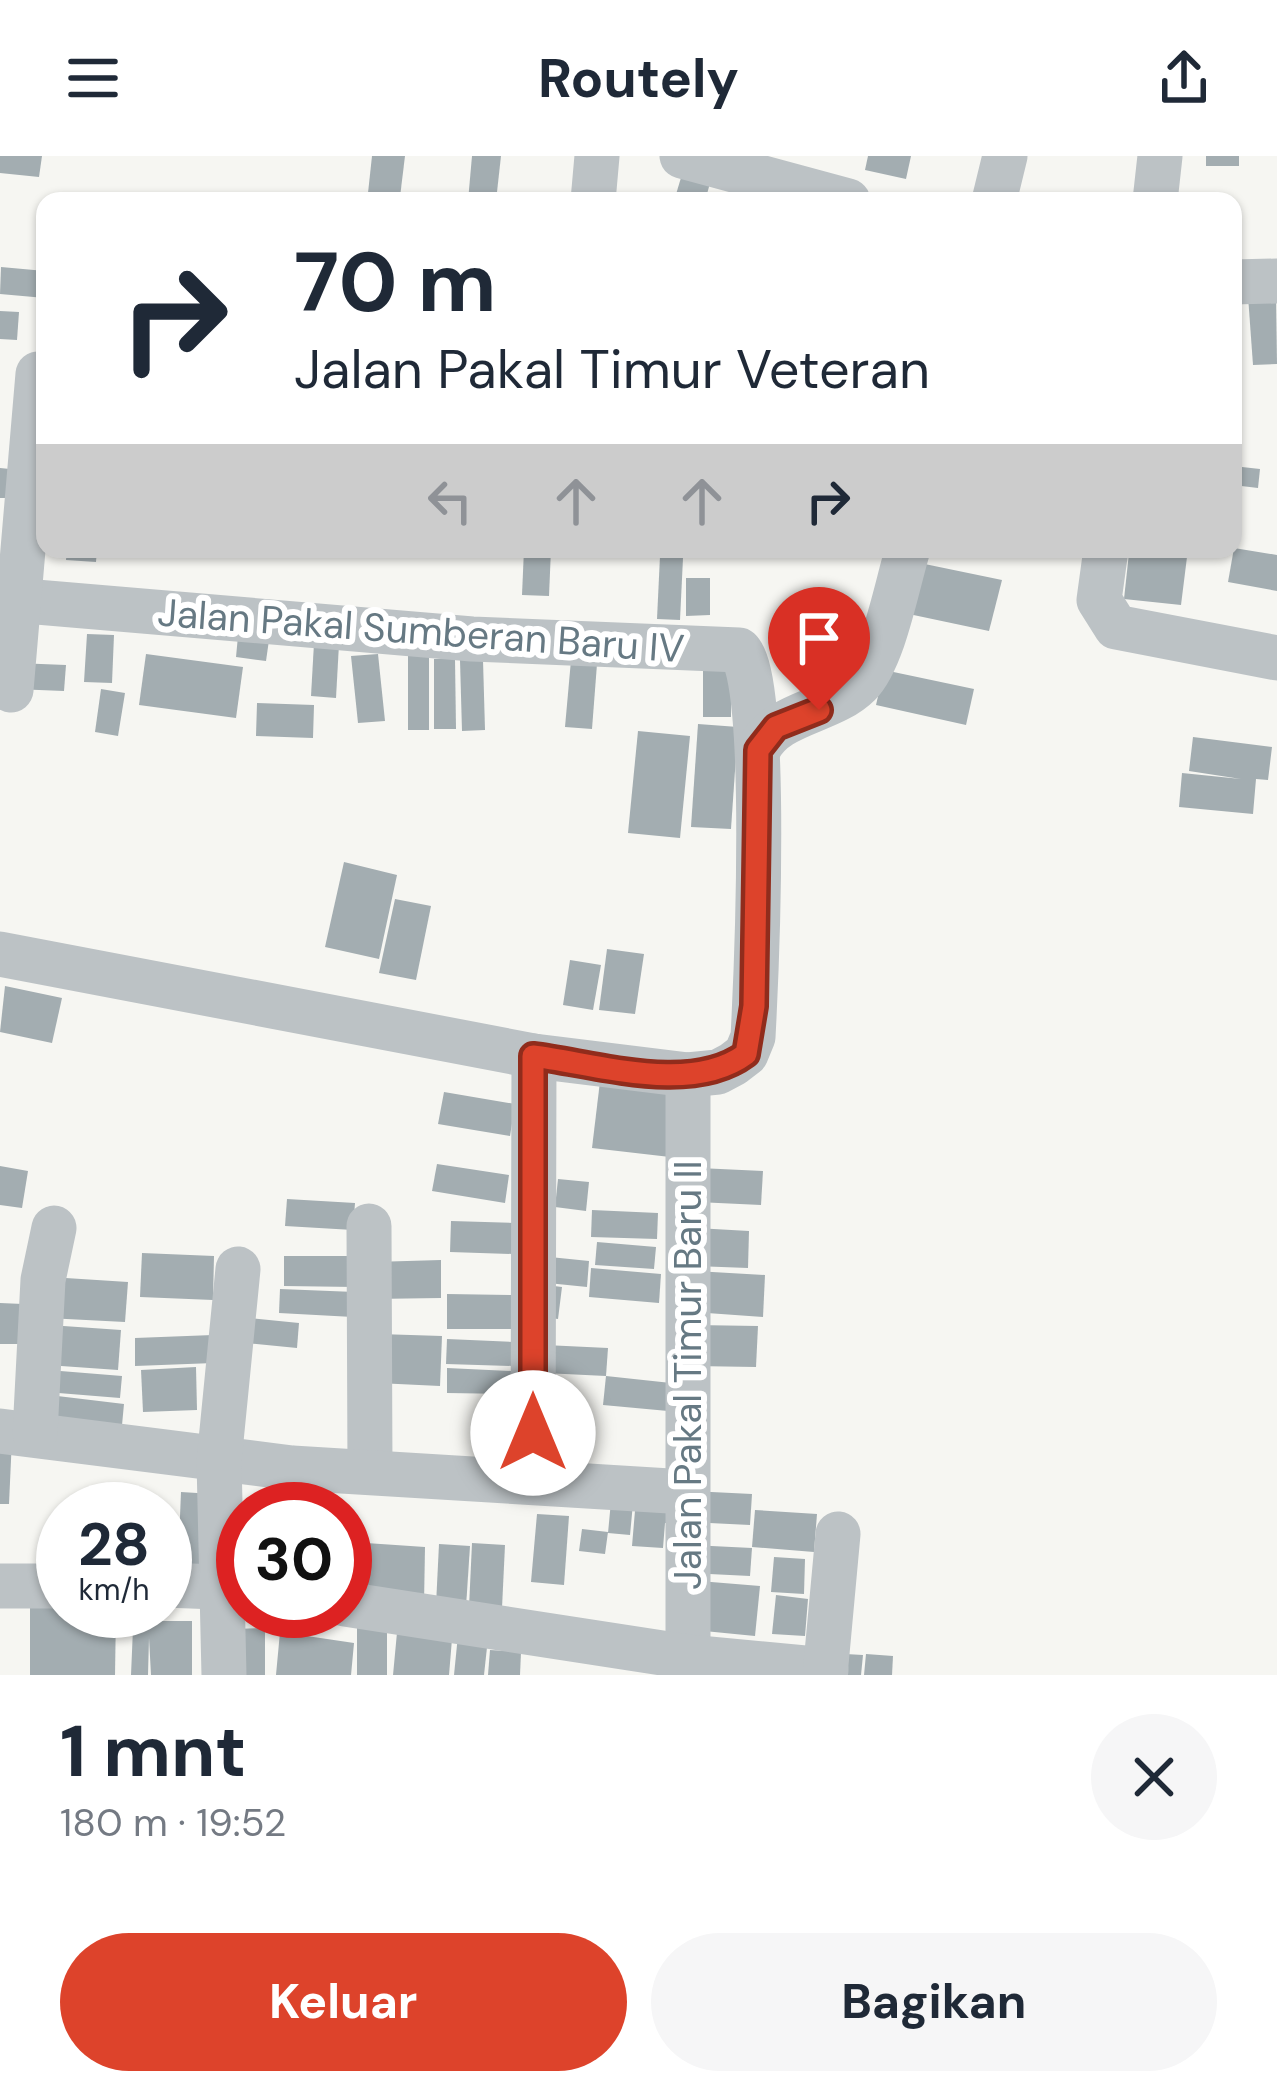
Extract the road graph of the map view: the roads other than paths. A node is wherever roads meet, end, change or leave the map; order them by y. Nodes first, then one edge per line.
1 (598, 156) edge
2 (682, 156) edge
3 (1005, 156) edge
4 (1160, 156) edge
5 (594, 192) edge
6 (815, 192) edge
7 (996, 192) edge
8 (1156, 192) edge
9 (1277, 280) edge
10 (1242, 281) edge
11 (28, 373) edge
12 (905, 558) edge
13 (1105, 558) edge
14 (9, 599) edge
15 (1277, 658) edge
16 (11, 690) dead end
17 (758, 750) junction
18 (0, 954) edge
19 (533, 1056) junction
20 (688, 1075) junction
21 (369, 1226) dead end
22 (54, 1228) dead end
23 (238, 1269) dead end
24 (22, 1281) edge
25 (18, 1432) edge
26 (219, 1461) junction
27 (370, 1471) junction
28 (533, 1480) junction
29 (222, 1482) edge
30 (686, 1492) junction
31 (838, 1534) dead end
32 (0, 1586) edge
33 (36, 1586) edge
34 (372, 1609) edge
35 (228, 1638) edge
36 (688, 1666) edge
37 (825, 1672) edge
38 (224, 1675) edge

1 - 5 street
2 - 6 street
3 - 7 street
4 - 8 street
9 - 10 street
11 - 14 street
12 - 17 street
13 - 15 street
14 - 16 street
14 - 17 street, Jalan Pakal Sumberan Baru IV
17 - 20 street
18 - 19 street
19 - 20 street
19 - 28 street
20 - 30 street, Jalan Pakal Timur Baru II
21 - 27 street
22 - 24 street
23 - 26 street
24 - 25 street
25 - 26 street
26 - 27 street
26 - 29 street
27 - 28 street
28 - 30 street
30 - 36 street, Jalan Pakal Timur Baru II
31 - 37 street
32 - 33 street
34 - 36 street
35 - 38 street
36 - 37 street

